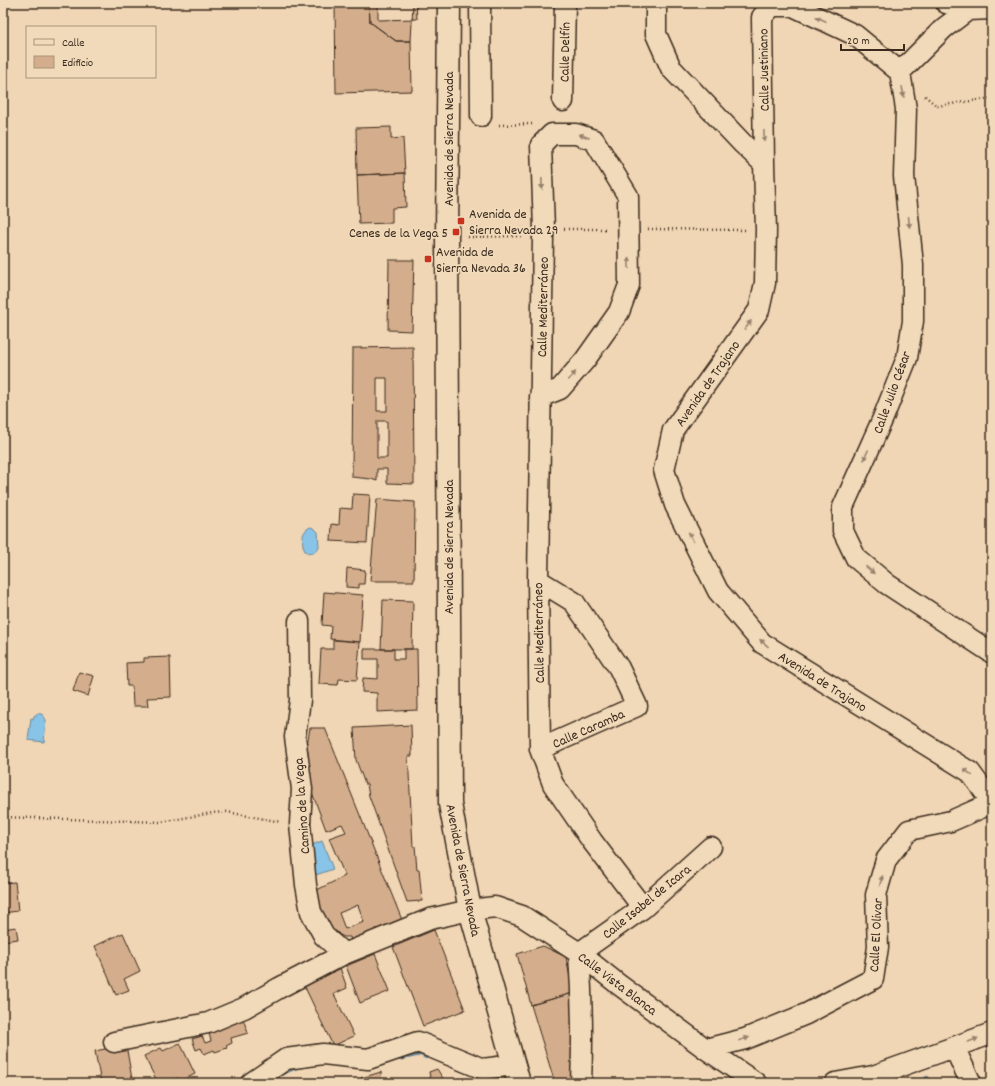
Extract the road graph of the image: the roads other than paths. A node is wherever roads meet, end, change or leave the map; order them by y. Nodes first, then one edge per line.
1 (449, 3) edge
2 (480, 3) edge
3 (565, 3) edge
4 (656, 3) edge
5 (946, 3) edge
6 (992, 9) edge
7 (968, 10) junction
8 (900, 72) junction
9 (563, 101) dead end
10 (486, 121) road end
11 (764, 164) junction
12 (540, 397) junction
13 (538, 580) junction
14 (299, 622) dead end
15 (992, 653) edge
16 (540, 749) junction
17 (992, 803) edge
18 (711, 847) dead end
19 (643, 908) junction
20 (470, 910) junction
21 (579, 953) junction
22 (344, 954) junction
23 (992, 1033) edge
24 (114, 1042) dead end
25 (954, 1047) junction
26 (706, 1049) junction
27 (516, 1074) edge
28 (251, 1083) edge
29 (581, 1083) edge
30 (756, 1083) edge
31 (835, 1083) edge
32 (971, 1083) edge

1 - 20 street, Avenida de Sierra Nevada
2 - 10 street
3 - 9 street, Calle Delfín
4 - 11 street
5 - 7 street
6 - 7 street
7 - 8 street
8 -> 11 street, Calle Justiniano
8 -> 15 street, Calle Julio César
17 -> 11 street, Avenida de Trajano
12 -> 12 street, Calle Mediterráneo
12 - 13 street, Calle Mediterráneo
13 - 16 street, Calle Mediterráneo
13 - 16 street, Calle Caramba
14 - 22 street, Camino de la Vega
16 - 19 street, Calle Caramba
26 -> 17 street, Calle El Olivar
18 - 19 street, Calle Isabel de Icara
19 - 21 street, Calle Isabel de Icara
20 - 21 street, Calle Vista Blanca
20 - 22 street
20 - 27 street, Avenida de Sierra Nevada
21 - 26 street, Calle Vista Blanca
21 - 29 street
22 - 24 street
25 -> 23 street
25 - 31 street
25 - 32 street
26 - 30 street, Calle Vista Blanca
27 - 28 street

